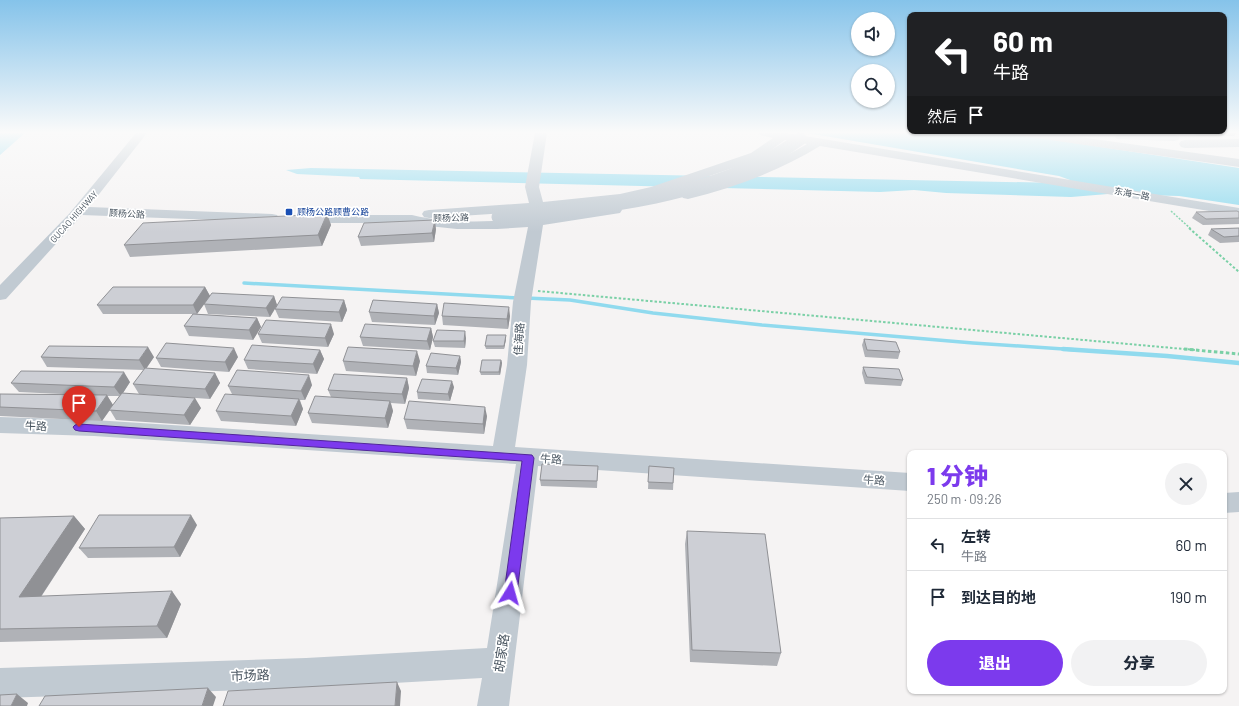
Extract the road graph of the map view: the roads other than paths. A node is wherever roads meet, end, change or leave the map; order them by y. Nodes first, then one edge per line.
1 (115, 166) edge
2 (536, 166) edge
3 (728, 166) edge
4 (755, 166) edge
5 (773, 166) edge
6 (966, 166) edge
7 (79, 211) junction
8 (1239, 212) edge
9 (536, 215) junction
10 (400, 220) junction
11 (0, 295) edge
12 (0, 425) edge
13 (516, 457) junction
14 (907, 482) edge
15 (1239, 502) edge
16 (1227, 504) edge
17 (500, 662) junction
18 (0, 683) edge
19 (493, 706) edge

1 - 7 street, GUCAO HIGHWAY
2 - 9 street, 佳海路
3 - 9 street
4 - 10 street, 顾杨公路, bridge
5 - 9 street
6 - 8 street, 东海一路
7 - 10 street, 顾杨公路
7 - 11 street, GUCAO HIGHWAY
9 - 10 street
9 - 13 street, 佳海路
12 - 13 street, 牛路
13 - 14 street, 牛路
13 - 17 street, 胡家路
15 - 16 street
17 - 18 street, 市场路
17 - 19 street, 胡家路

